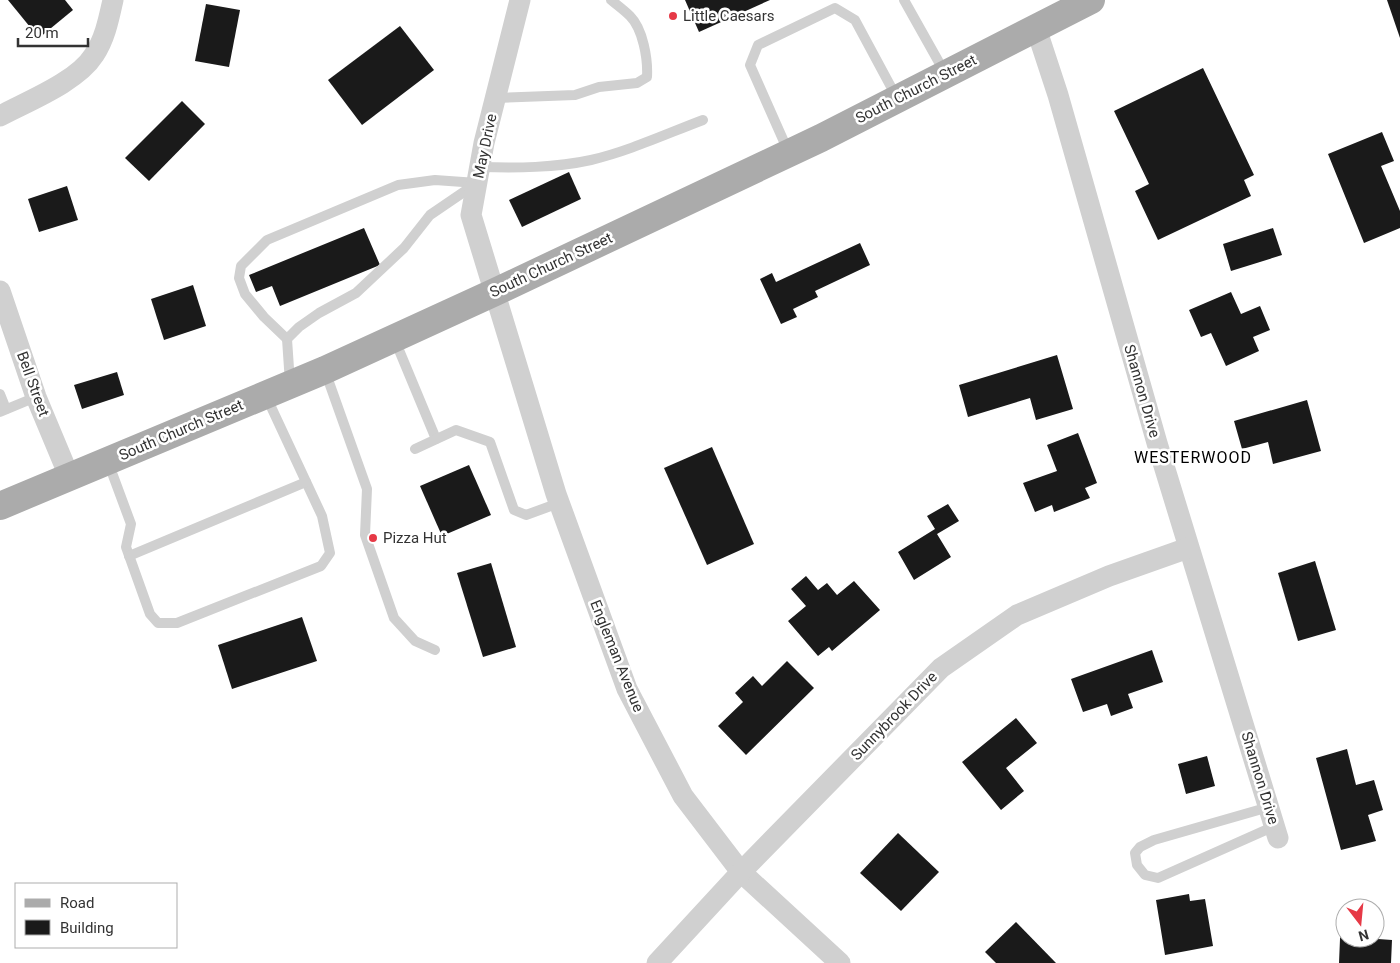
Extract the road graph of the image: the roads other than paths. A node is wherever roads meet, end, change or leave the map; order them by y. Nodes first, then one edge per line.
1 (113, 0) edge
2 (520, 0) edge
3 (611, 0) edge
4 (904, 0) edge
5 (1091, 0) edge
6 (1036, 28) junction
7 (946, 74) junction
8 (495, 98) junction
9 (897, 99) junction
10 (0, 116) edge
11 (703, 120) dead end
12 (790, 153) junction
13 (478, 175) junction
14 (0, 291) edge
15 (493, 292) junction
16 (394, 338) junction
17 (287, 339) junction
18 (325, 370) junction
19 (290, 385) junction
20 (0, 394) edge
21 (265, 395) junction
22 (36, 397) junction
23 (3, 410) edge
24 (436, 439) junction
25 (415, 449) dead end
26 (108, 461) junction
27 (69, 476) junction
28 (306, 482) junction
29 (559, 503) junction
30 (0, 506) edge
31 (1188, 548) junction
32 (129, 556) junction
33 (435, 650) dead end
34 (1274, 824) junction
35 (741, 872) junction
36 (657, 963) edge
37 (840, 963) edge

1 - 10 street
2 - 8 street, May Drive
3 - 8 lane
4 - 7 lane
5 - 6 main road, South Church Street
6 - 7 main road, South Church Street
6 - 31 street, Shannon Drive
7 - 9 main road, South Church Street
8 - 13 street, May Drive
9 - 12 main road, South Church Street
9 - 12 lane
11 - 13 lane
12 - 15 main road, South Church Street
13 - 15 street, May Drive
13 - 17 lane
13 - 17 lane
14 - 22 street, Bell Street
15 - 16 main road, South Church Street
15 - 29 street, Engleman Avenue
16 - 18 main road, South Church Street
16 - 24 lane
17 - 19 lane
18 - 19 main road, South Church Street
18 - 33 lane
19 - 21 main road, South Church Street
20 - 23 lane
21 - 26 main road, South Church Street
21 - 28 lane
22 - 23 lane
22 - 27 street, Bell Street
24 - 25 lane
24 - 29 lane
26 - 27 main road, South Church Street
26 - 32 lane
27 - 30 main road, South Church Street
28 - 32 lane
28 - 32 lane
29 - 35 street, Engleman Avenue
31 - 34 street, Shannon Drive
31 - 35 street, Sunnybrook Drive
34 - 34 lane
35 - 36 street, Sunnybrook Drive
35 - 37 street, Engleman Avenue

